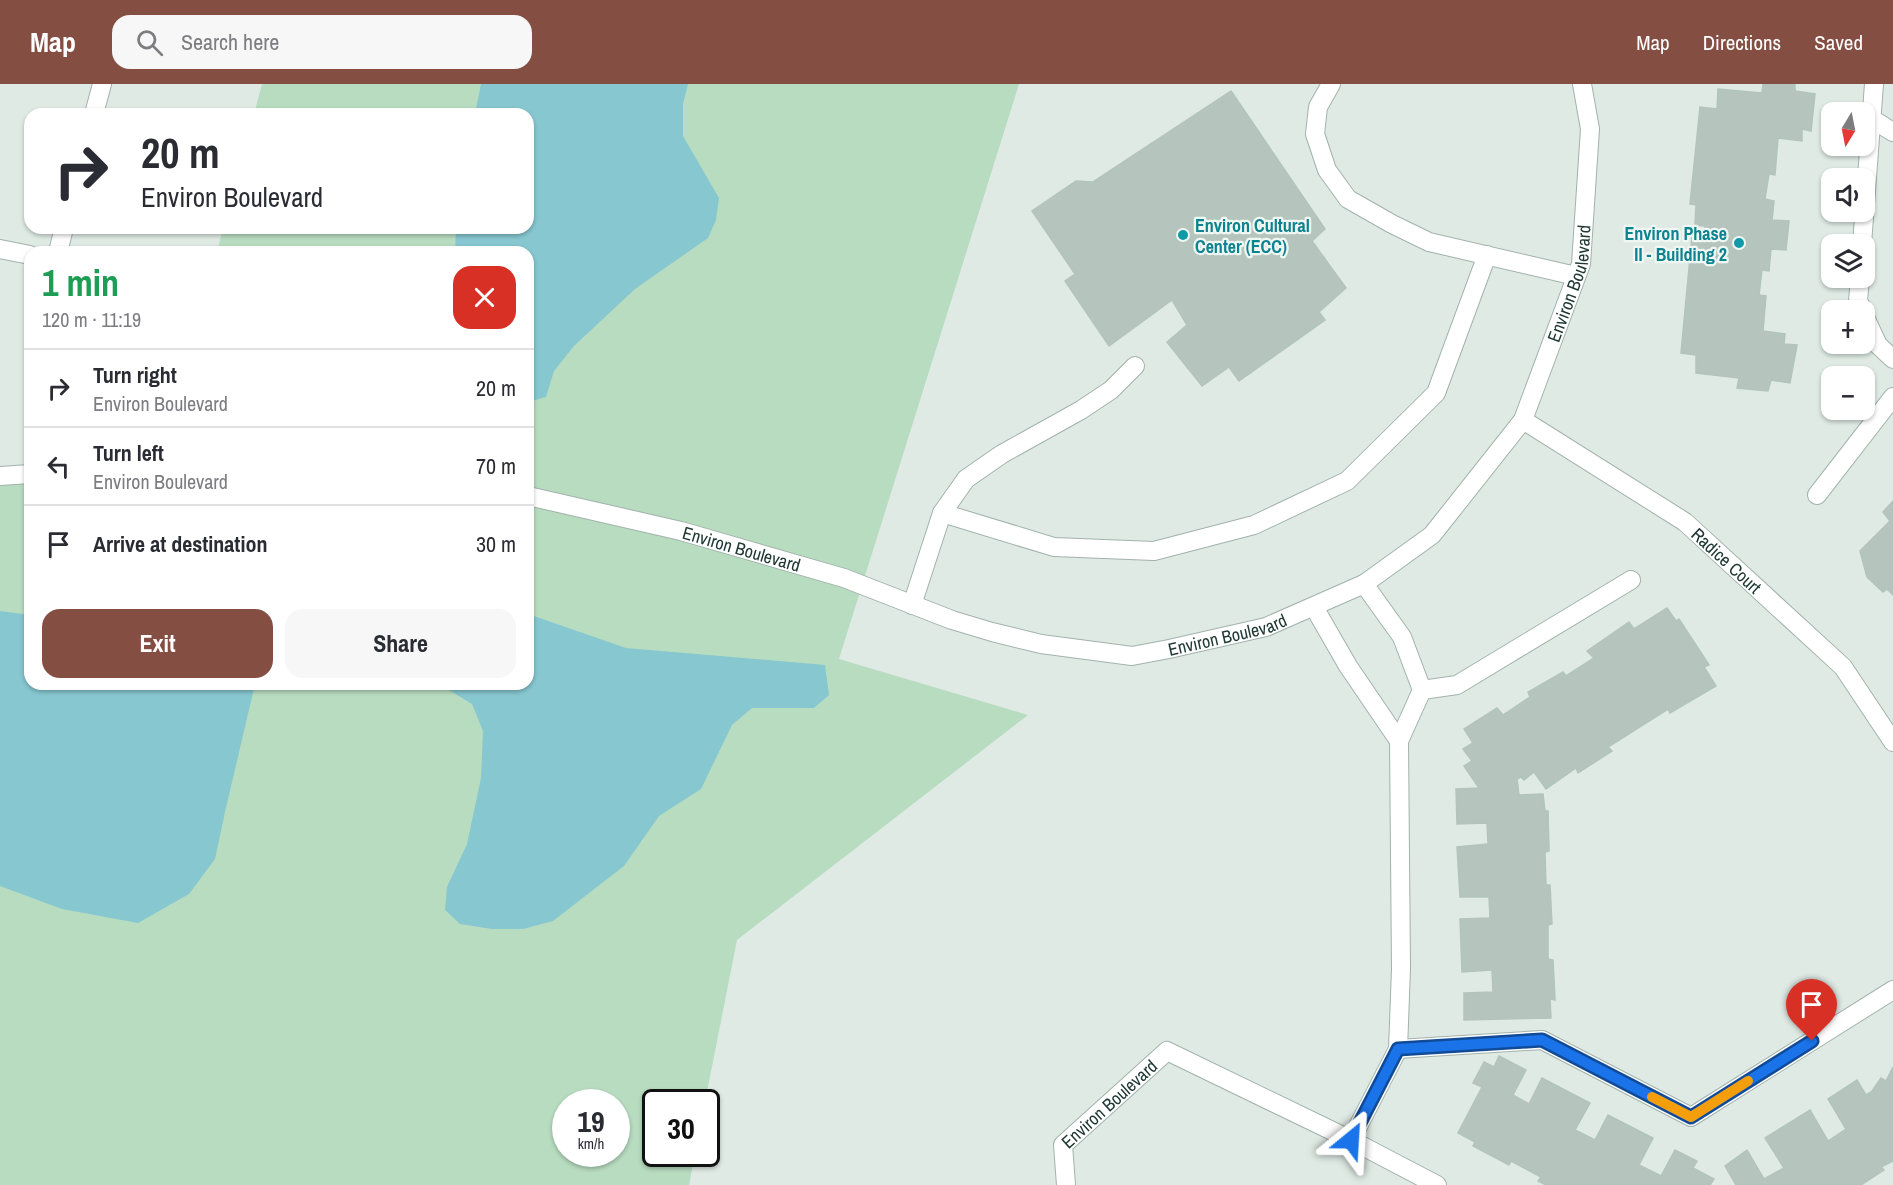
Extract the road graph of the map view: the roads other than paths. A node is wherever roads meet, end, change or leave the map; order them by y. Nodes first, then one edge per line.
1 (102, 84) edge
2 (1331, 84) edge
3 (1582, 84) edge
4 (1874, 84) edge
5 (1873, 102) edge
6 (96, 108) edge
7 (1875, 121) edge
8 (1893, 132) edge
9 (1869, 156) edge
10 (1864, 234) edge
11 (0, 249) edge
12 (24, 254) edge
13 (1487, 255) junction
14 (1576, 276) junction
15 (1875, 339) edge
16 (1893, 359) edge
17 (1135, 366) dead end
18 (1893, 397) edge
19 (1523, 420) junction
20 (24, 474) edge
21 (0, 476) edge
22 (1817, 495) dead end
23 (534, 497) edge
24 (942, 513) junction
25 (1631, 580) dead end
26 (1364, 584) junction
27 (912, 605) junction
28 (1314, 607) junction
29 (1422, 690) junction
30 (1399, 741) junction
31 (1893, 742) edge
32 (1893, 990) edge
33 (1398, 1049) junction
34 (1351, 1140) junction
35 (1066, 1185) edge
36 (1437, 1185) edge

1 - 6 street
2 - 13 street
3 - 14 street, Environ Boulevard
4 - 5 street
7 - 8 street
9 - 10 street
11 - 12 street
13 - 14 street
13 - 24 street
14 - 19 street, Environ Boulevard
15 - 16 street
17 - 24 street
18 - 22 street
19 - 26 street, Environ Boulevard
19 - 31 street, Radice Court
20 - 21 street
23 - 27 street, Environ Boulevard
24 - 27 street
25 - 29 street
26 - 28 street, Environ Boulevard
26 - 29 street
27 - 28 street, Environ Boulevard
28 - 30 street
29 - 30 street
30 - 33 street
32 - 33 street
33 - 34 street
34 - 35 street, Environ Boulevard
34 - 36 street, Environ Boulevard

